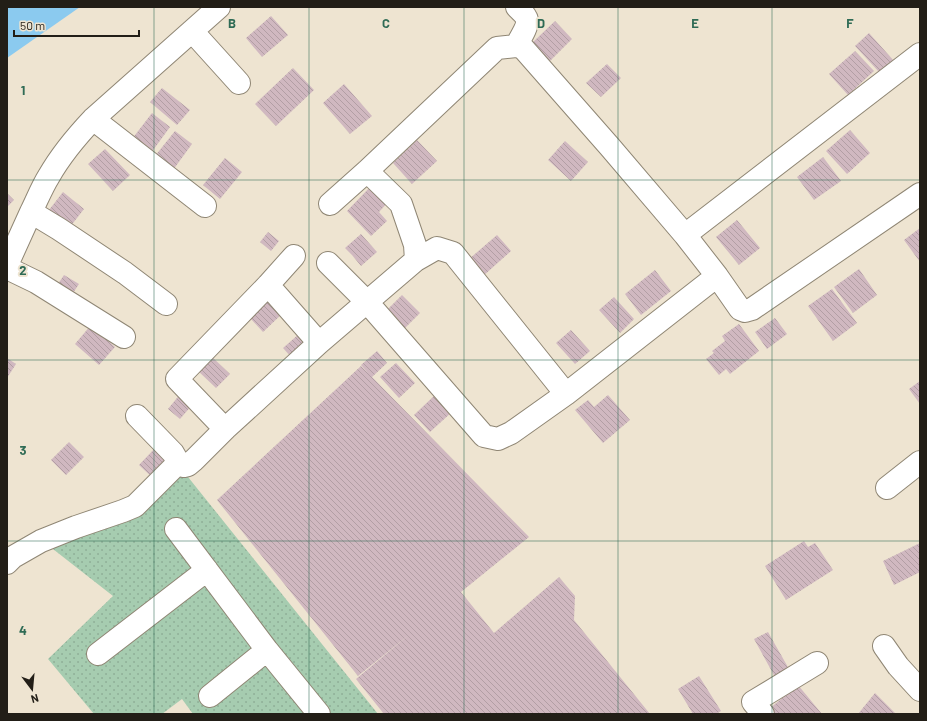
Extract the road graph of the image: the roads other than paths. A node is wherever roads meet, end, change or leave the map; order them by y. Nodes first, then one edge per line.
1 (219, 7) edge
2 (517, 7) edge
3 (192, 31) junction
4 (516, 46) junction
5 (920, 54) edge
6 (239, 83) dead end
7 (93, 119) junction
8 (367, 171) junction
9 (920, 194) edge
10 (330, 204) dead end
11 (205, 206) dead end
12 (31, 212) junction
13 (685, 235) junction
14 (294, 256) dead end
15 (416, 260) junction
16 (328, 263) dead end
17 (7, 266) edge
18 (717, 276) junction
19 (268, 285) junction
20 (367, 302) junction
21 (166, 304) dead end
22 (124, 337) dead end
23 (319, 343) junction
24 (566, 394) junction
25 (137, 416) dead end
26 (225, 429) junction
27 (920, 462) edge
28 (180, 465) junction
29 (887, 488) dead end
30 (176, 529) dead end
31 (7, 563) edge
32 (207, 570) junction
33 (884, 646) dead end
34 (267, 650) junction
35 (98, 654) dead end
36 (817, 663) dead end
37 (920, 690) edge
38 (210, 696) dead end
39 (319, 714) edge
40 (763, 714) edge

1 - 3 street
2 - 4 street
3 - 6 street
3 - 7 street
4 - 8 street
4 - 13 street
5 - 13 street
7 - 11 street
7 - 12 street
8 - 10 street
8 - 15 street
9 - 18 street
12 - 17 street
12 - 21 street
13 - 18 street
14 - 19 street
15 - 20 street
15 - 24 street
16 - 20 street
17 - 22 street
18 - 24 street
19 - 23 street
19 - 26 street
20 - 23 street
20 - 24 street
23 - 26 street
25 - 28 street
26 - 28 street
27 - 29 street
28 - 31 street
30 - 32 street
32 - 34 street
32 - 35 street
33 - 37 street
34 - 38 street
34 - 39 street
36 - 40 street

